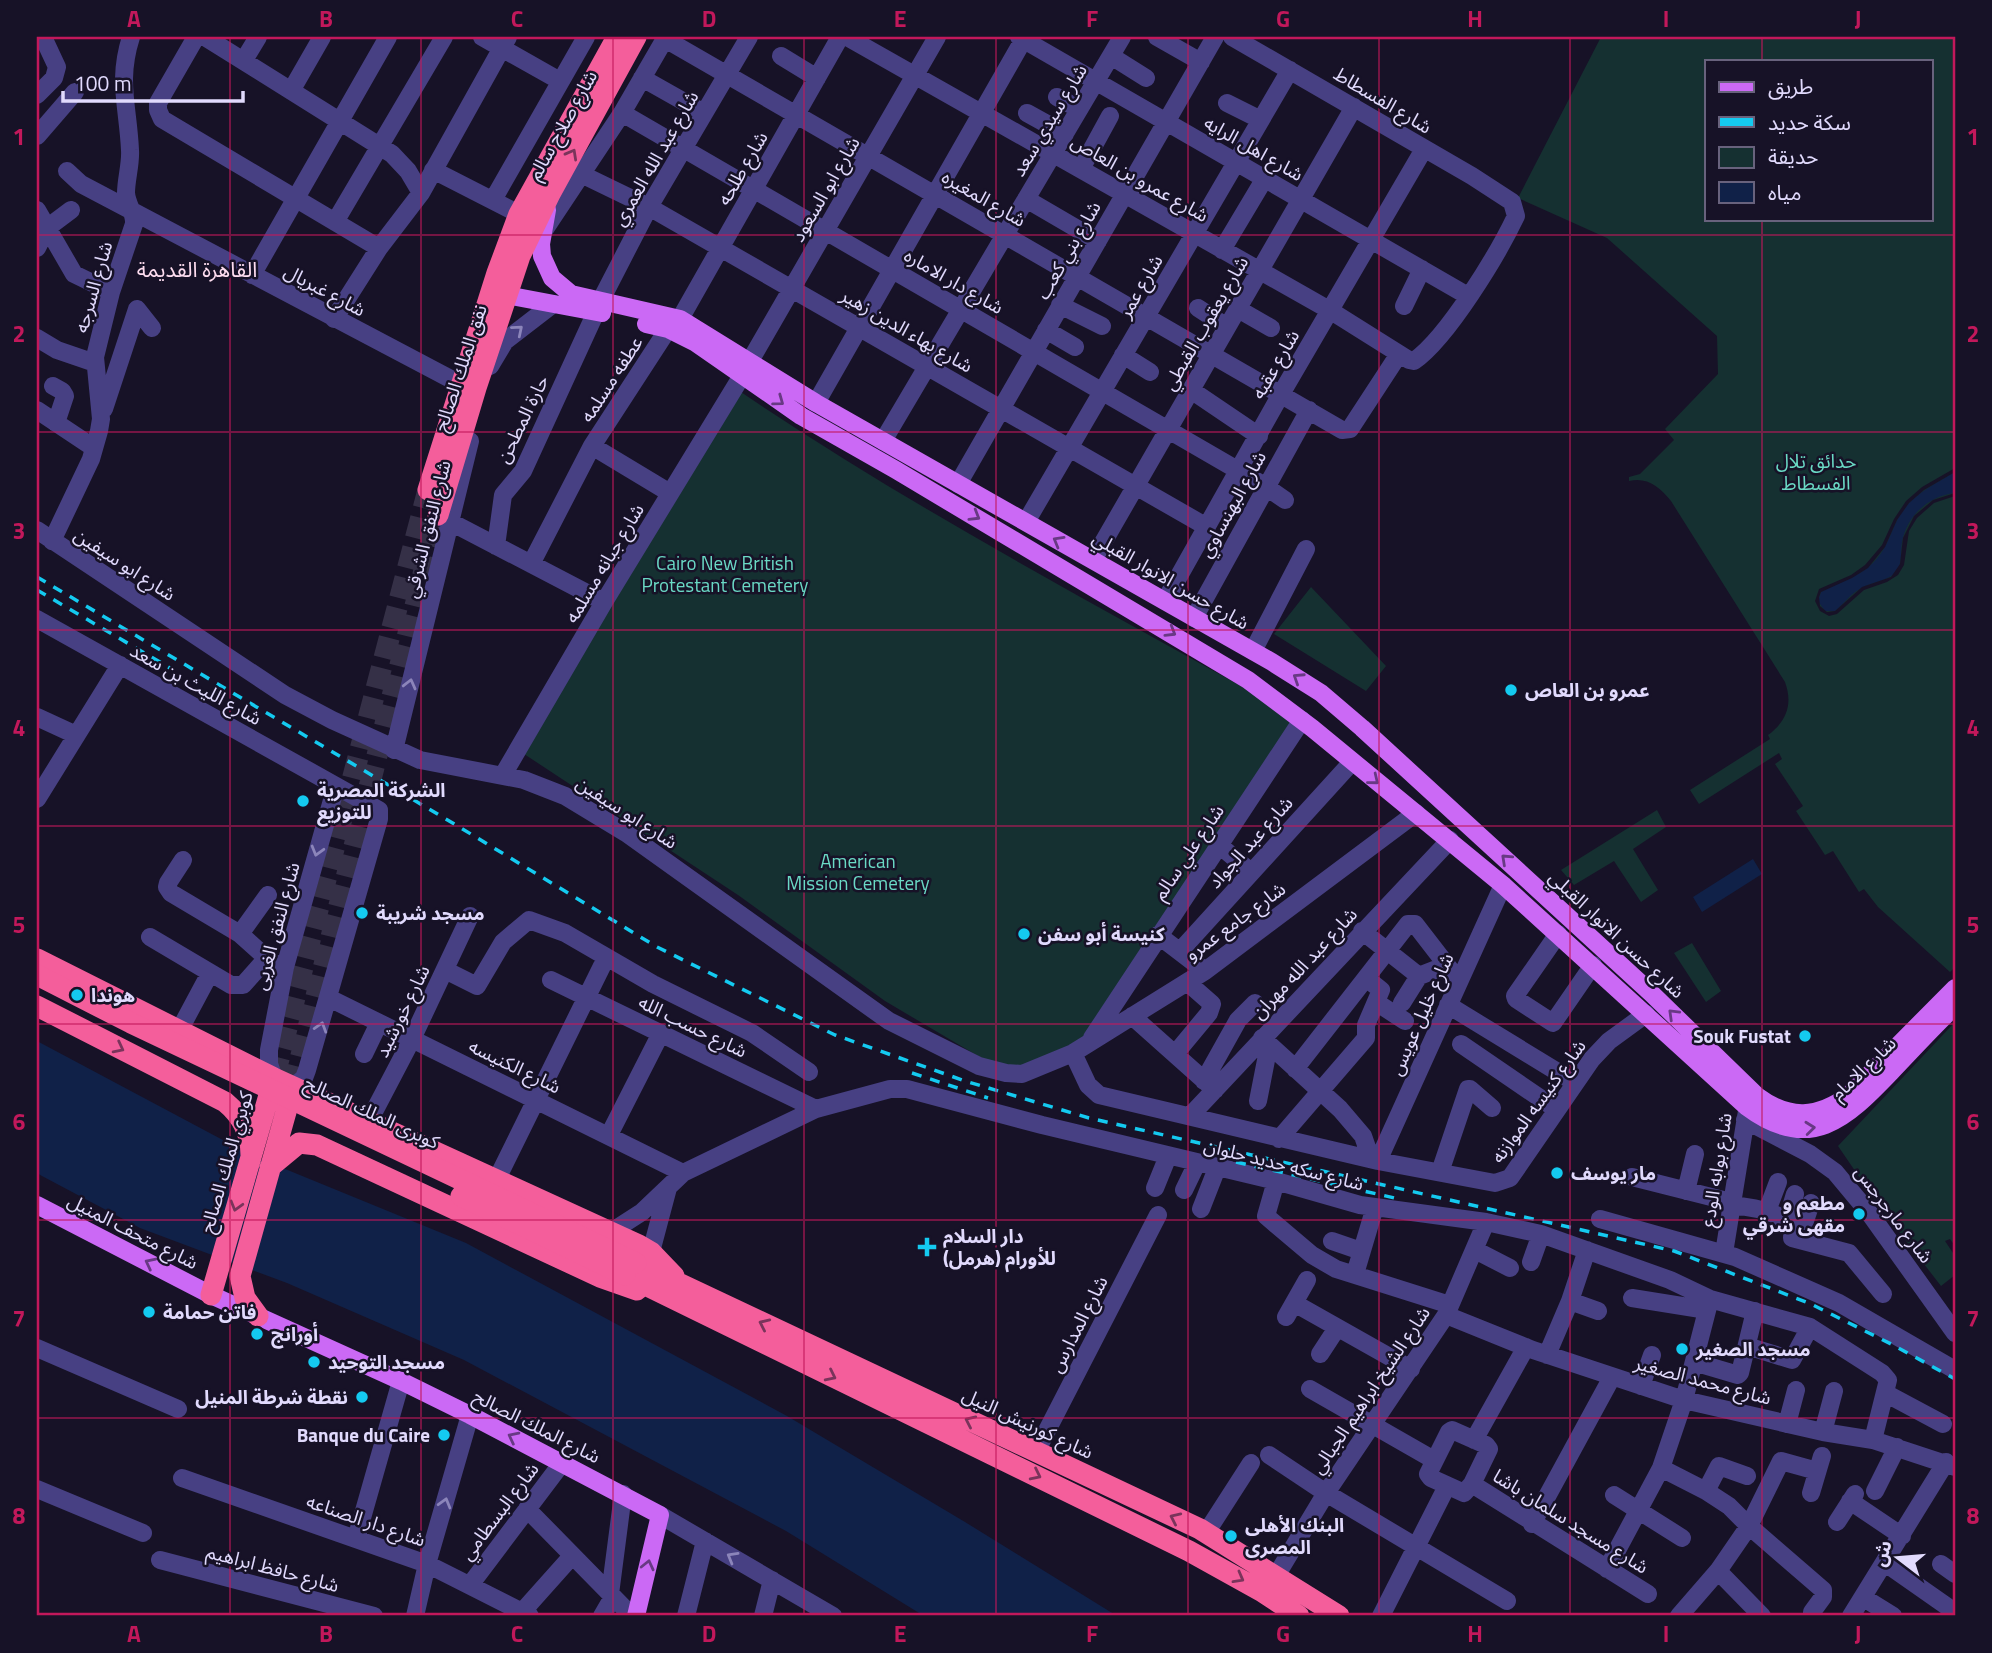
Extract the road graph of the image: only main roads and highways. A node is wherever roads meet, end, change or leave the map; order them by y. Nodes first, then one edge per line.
1 (617, 37) edge
2 (636, 37) edge
3 (526, 228) junction
4 (499, 293) junction
5 (598, 307) junction
6 (746, 368) junction
7 (473, 388) junction
8 (428, 490) tunnel mouth
9 (444, 518) tunnel mouth
10 (1333, 702) junction
11 (1307, 724) junction
12 (1548, 898) junction
13 (1534, 913) junction
14 (37, 959) edge
15 (37, 975) edge
16 (1955, 988) edge
17 (37, 990) edge
18 (37, 1006) edge
19 (1955, 1006) edge
20 (200, 1042) junction
21 (184, 1081) junction
22 (284, 1083) junction
23 (1749, 1108) junction
24 (368, 1123) junction
25 (251, 1128) junction
26 (278, 1160) junction
27 (350, 1160) junction
28 (37, 1205) edge
29 (241, 1273) junction
30 (216, 1276) junction
31 (685, 1296) junction
32 (258, 1316) junction
33 (634, 1616) edge
34 (1299, 1616) edge
35 (1339, 1616) edge

1 - 3 highway, شارع صلاح سالم
3 -> 2 highway, شارع صلاح سالم
3 - 4 highway, نفق الملك الصالح
3 - 5 main road, شارع حسن الانوار القبلي
4 - 5 main road, شارع حسن الانوار القبلي
4 - 7 highway, نفق الملك الصالح
5 - 6 main road, شارع حسن الانوار القبلي
10 -> 6 main road, شارع حسن الانوار القبلي
6 -> 11 main road, شارع حسن الانوار القبلي
7 - 8 highway, نفق الملك الصالح
7 - 9 highway, نفق الملك الصالح
10 - 11 main road
12 -> 10 main road, شارع حسن الانوار القبلي
11 -> 13 main road, شارع حسن الانوار القبلي
12 - 13 main road
23 -> 12 main road, شارع حسن الانوار القبلي
13 - 23 main road, شارع حسن الانوار القبلي
14 - 20 highway
15 - 31 highway, كوبرى الملك الصالح, bridge
16 - 23 main road, شارع الامام
17 - 31 highway, كوبرى الملك الصالح, bridge
18 -> 21 highway
23 -> 19 main road, شارع الامام
20 - 21 highway
20 - 22 highway
21 - 25 highway
22 - 24 highway
22 - 25 highway, كوبري الملك الصالح
22 - 26 highway
24 - 27 highway
24 - 31 highway
25 -> 30 highway, كوبري الملك الصالح
26 - 27 highway
26 - 29 highway
27 - 31 highway
30 -> 28 main road, شارع متحف المنيل
29 - 30 highway
29 - 32 highway
30 - 32 main road, شارع الملك الصالح
31 -> 34 highway
35 -> 31 highway, شارع كورنيش النيل
33 -> 32 main road, شارع الملك الصالح

